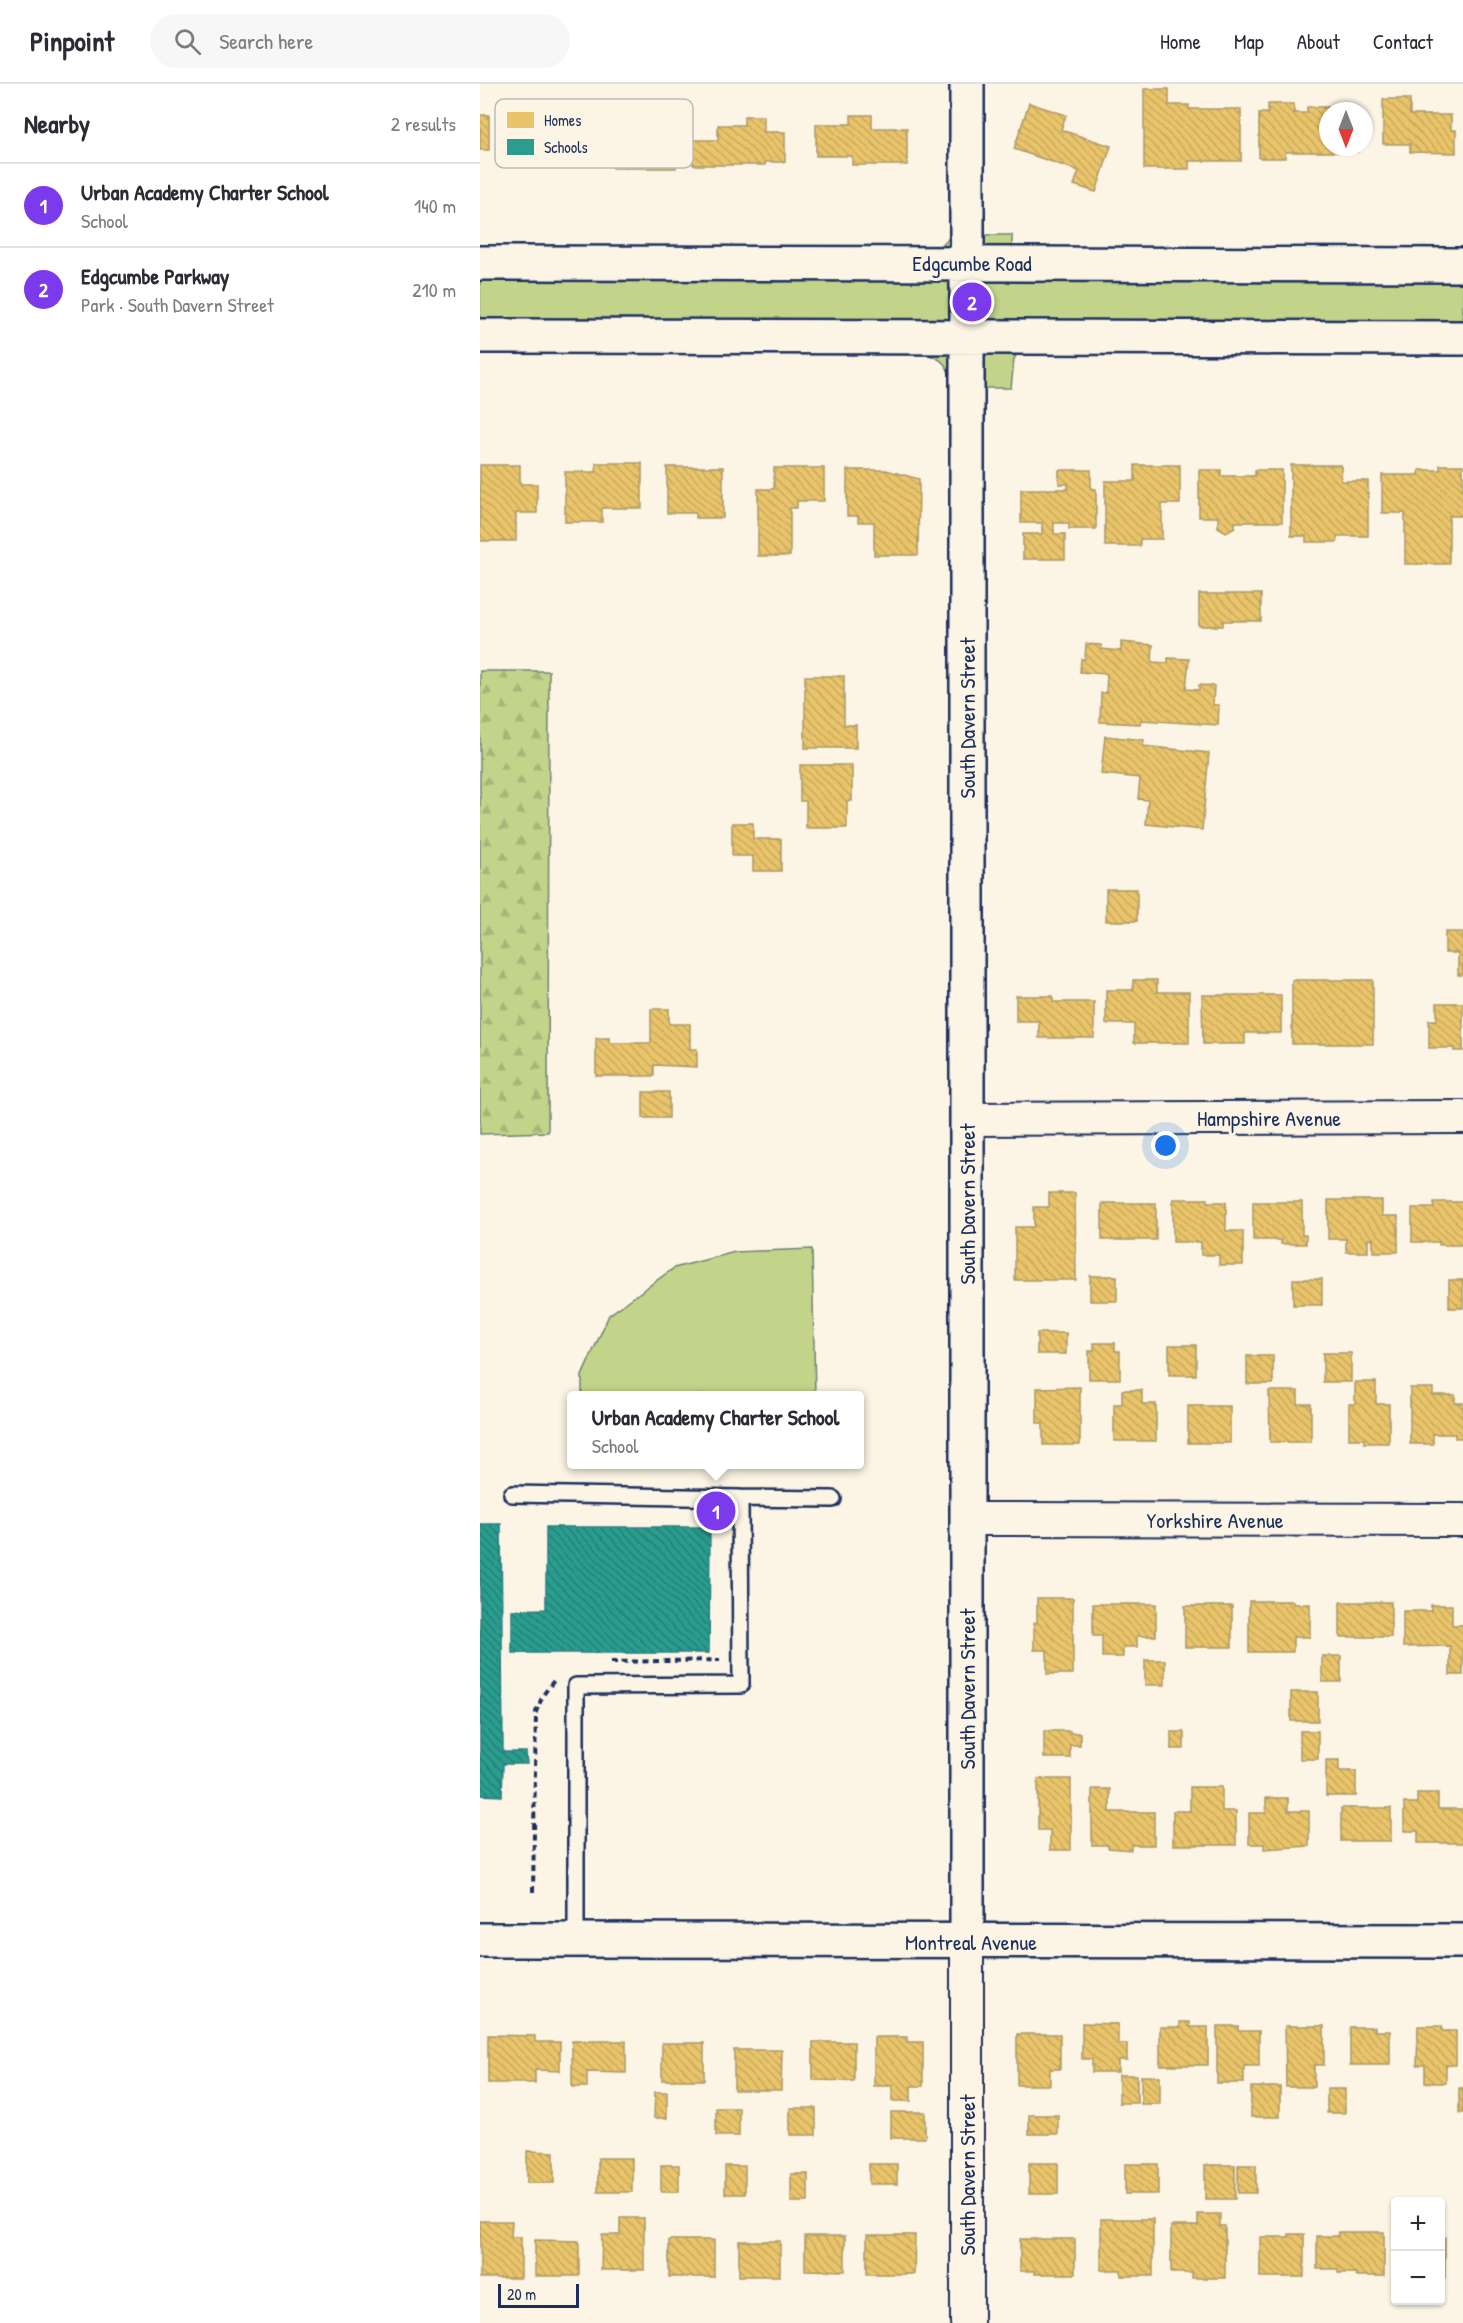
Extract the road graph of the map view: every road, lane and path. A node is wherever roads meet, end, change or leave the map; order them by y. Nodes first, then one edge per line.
1 (967, 84) edge
2 (480, 263) edge
3 (967, 263) junction
4 (1463, 264) edge
5 (480, 336) edge
6 (967, 336) junction
7 (1463, 338) edge
8 (1463, 1117) edge
9 (967, 1119) junction
10 (512, 1494) dead end
11 (740, 1498) junction
12 (833, 1499) dead end
13 (967, 1519) junction
14 (1463, 1520) edge
15 (480, 1940) edge
16 (576, 1940) junction
17 (1463, 1941) edge
18 (967, 1942) junction
19 (967, 2323) edge

1 - 3 street, South Davern Street
2 - 3 street, Edgcumbe Road
3 - 4 street, Edgcumbe Road
3 - 6 street, South Davern Street
5 - 6 street
6 - 7 street
6 - 9 street, South Davern Street
8 - 9 street, Hampshire Avenue
9 - 13 street, South Davern Street
10 - 11 lane
11 - 12 lane
11 - 16 lane
13 - 14 street, Yorkshire Avenue
13 - 18 street, South Davern Street
15 - 16 street, Montreal Avenue
16 - 18 street, Montreal Avenue
17 - 18 street, Montreal Avenue
18 - 19 street, South Davern Street

